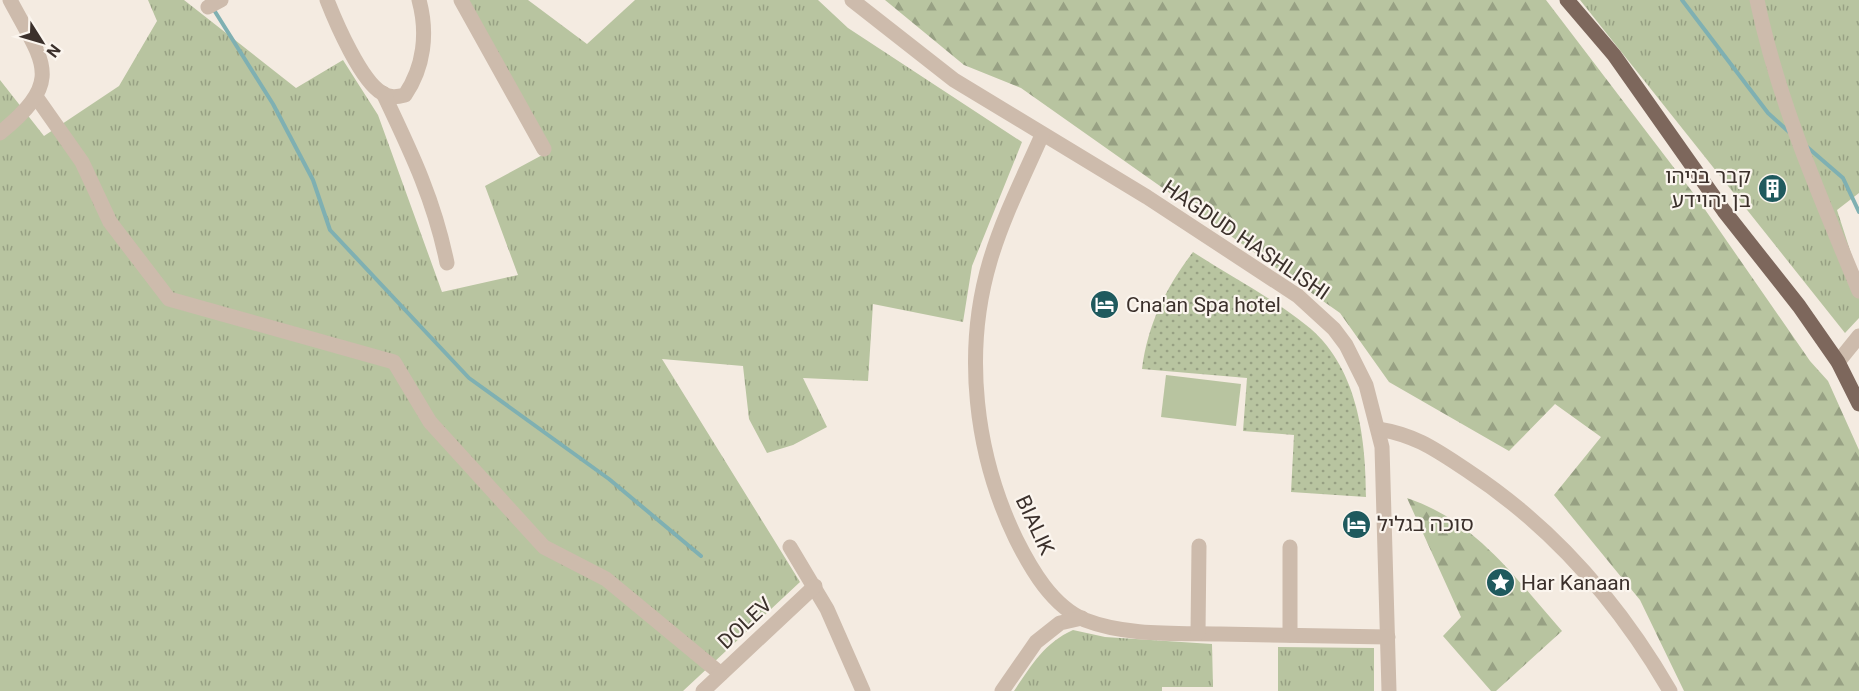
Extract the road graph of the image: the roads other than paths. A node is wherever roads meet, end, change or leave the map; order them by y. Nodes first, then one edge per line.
1 (10, 0) edge
2 (327, 0) edge
3 (419, 0) edge
4 (461, 0) edge
5 (852, 0) edge
6 (1567, 0) edge
7 (1756, 0) edge
8 (383, 93) junction
9 (37, 98) junction
10 (0, 133) edge
11 (1042, 135) junction
12 (544, 149) dead end
13 (447, 263) dead end
14 (1859, 291) edge
15 (1859, 336) edge
16 (1838, 362) junction
17 (1859, 404) edge
18 (1378, 429) junction
19 (1199, 546) dead end
20 (790, 547) dead end
21 (1290, 547) dead end
22 (815, 586) junction
23 (1082, 618) junction
24 (1198, 633) junction
25 (1290, 635) junction
26 (1388, 637) junction
27 (721, 674) junction
28 (703, 691) edge
29 (863, 691) edge
30 (1002, 691) edge
31 (1389, 691) edge
32 (1670, 691) edge

1 - 9 street
2 - 8 street
3 - 8 street
4 - 12 street
5 - 11 street, HAGDUD HASHLISHI
6 - 16 main road
7 - 14 street
8 - 13 street
9 - 10 street
9 - 27 street
11 - 18 street, HAGDUD HASHLISHI
11 - 23 street, BIALIK
15 - 16 street
16 - 17 main road
18 - 26 street, HAGDUD HASHLISHI
18 - 32 street
19 - 24 street
20 - 22 street
21 - 25 street
22 - 27 street, DOLEV
22 - 29 street
23 - 24 street, BIALIK
23 - 30 street
24 - 25 street, BIALIK
25 - 26 street, BIALIK
26 - 31 street, HAGDUD HASHLISHI
27 - 28 street, DOLEV

